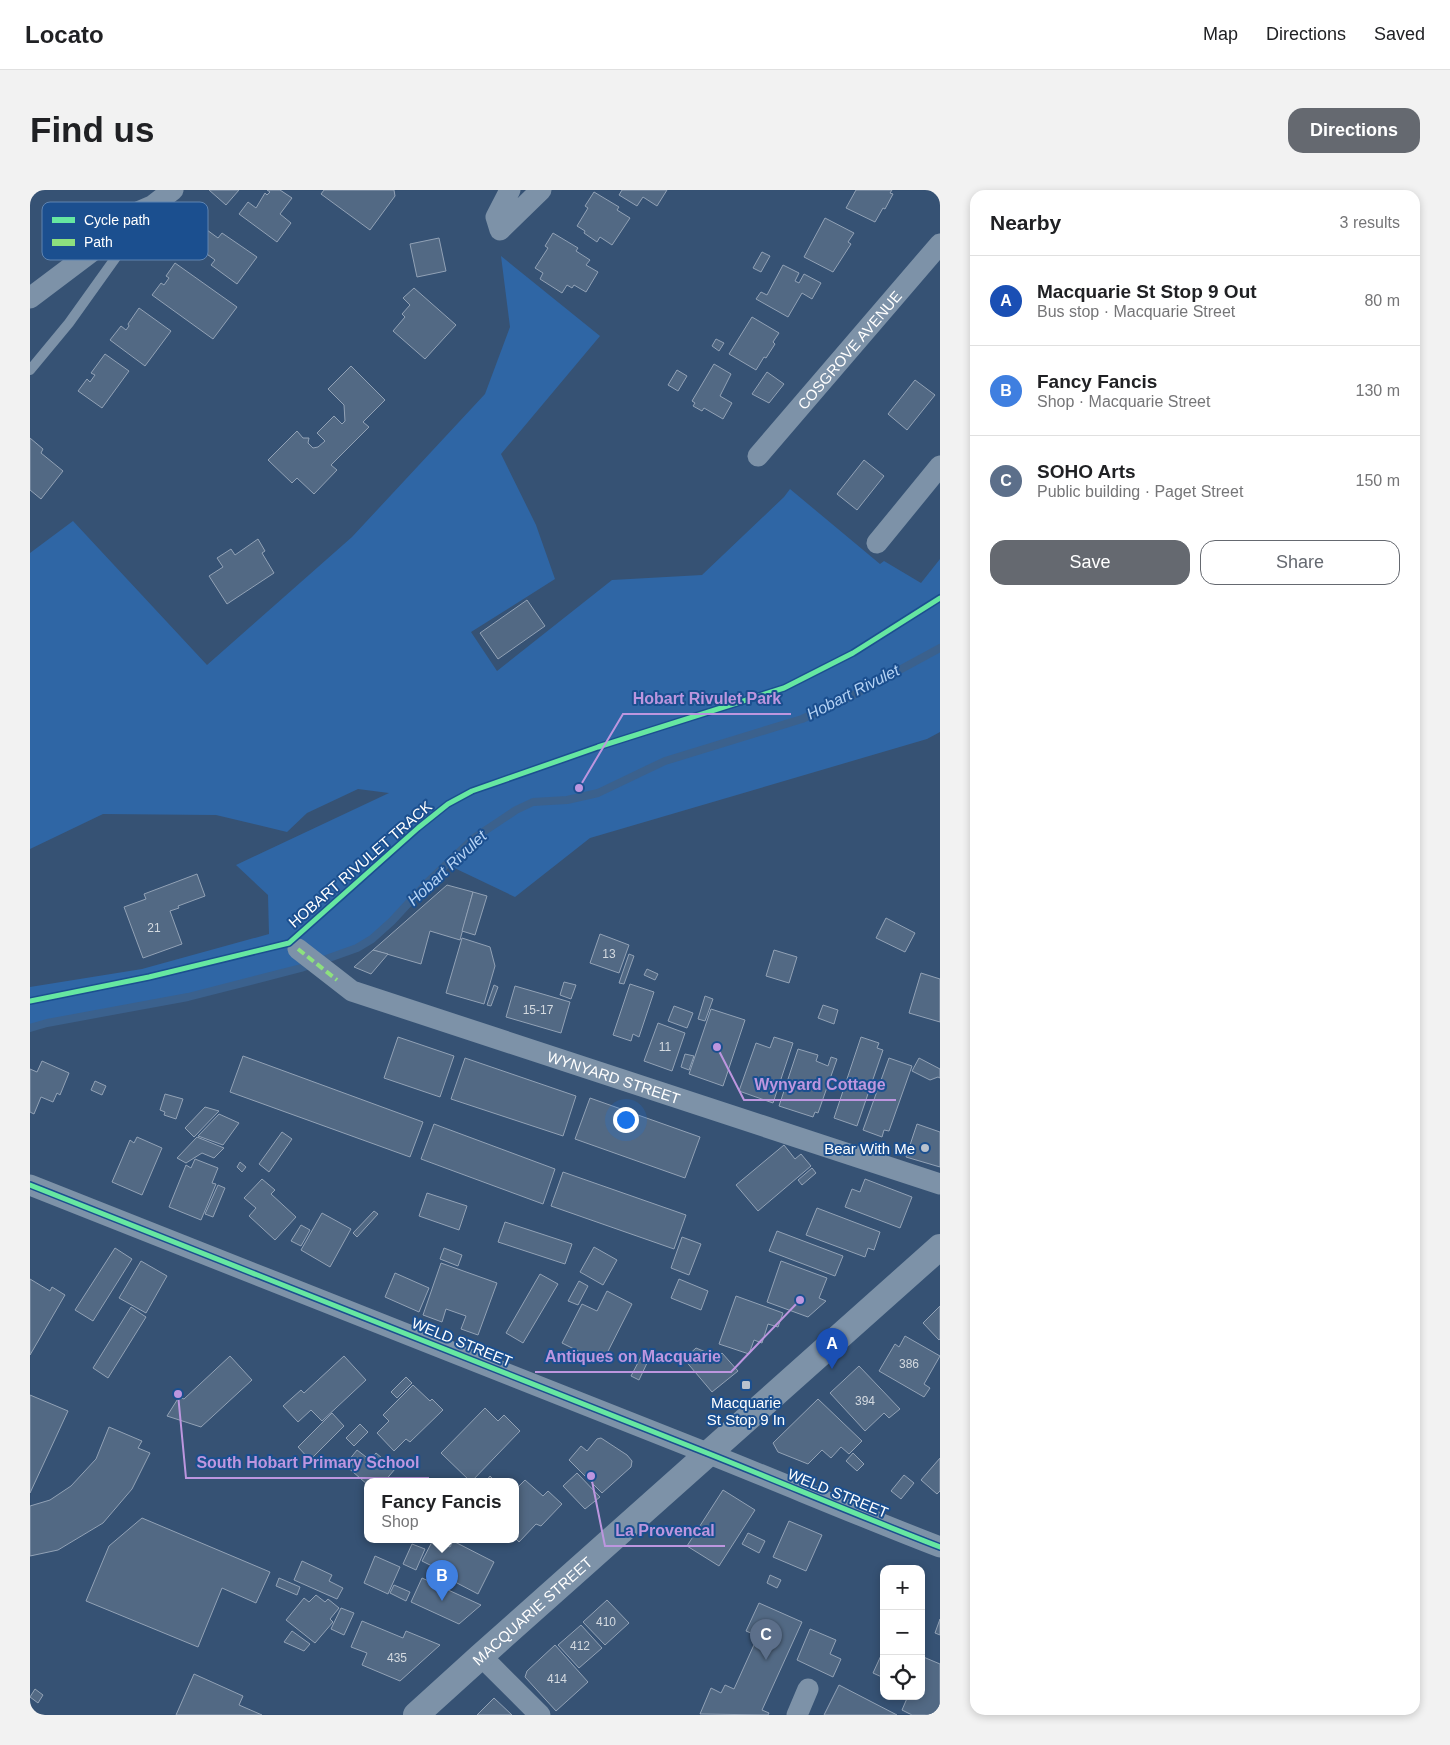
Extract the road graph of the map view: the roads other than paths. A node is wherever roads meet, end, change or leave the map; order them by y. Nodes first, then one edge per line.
1 (174, 190) edge
2 (510, 190) edge
3 (541, 190) edge
4 (158, 202) edge
5 (940, 244) edge
6 (81, 260) edge
7 (114, 260) edge
8 (30, 298) edge
9 (30, 370) edge
10 (758, 456) dead end
11 (940, 466) edge
12 (877, 543) dead end
13 (293, 946) dead end
14 (940, 1184) edge
15 (30, 1185) edge
16 (940, 1247) edge
17 (708, 1453) junction
18 (940, 1547) edge
19 (480, 1656) junction
20 (808, 1689) dead end
21 (416, 1715) edge
22 (540, 1715) edge
23 (797, 1715) edge

1 - 4 street
2 - 3 street
5 - 10 street, COSGROVE AVENUE
6 - 8 street
7 - 9 lane
11 - 12 street
13 - 14 street, WYNYARD STREET
15 - 17 street, WELD STREET
16 - 17 street, MACQUARIE STREET
17 - 18 street, WELD STREET
17 - 19 street, MACQUARIE STREET
19 - 21 street, MACQUARIE STREET
19 - 22 street
20 - 23 street

